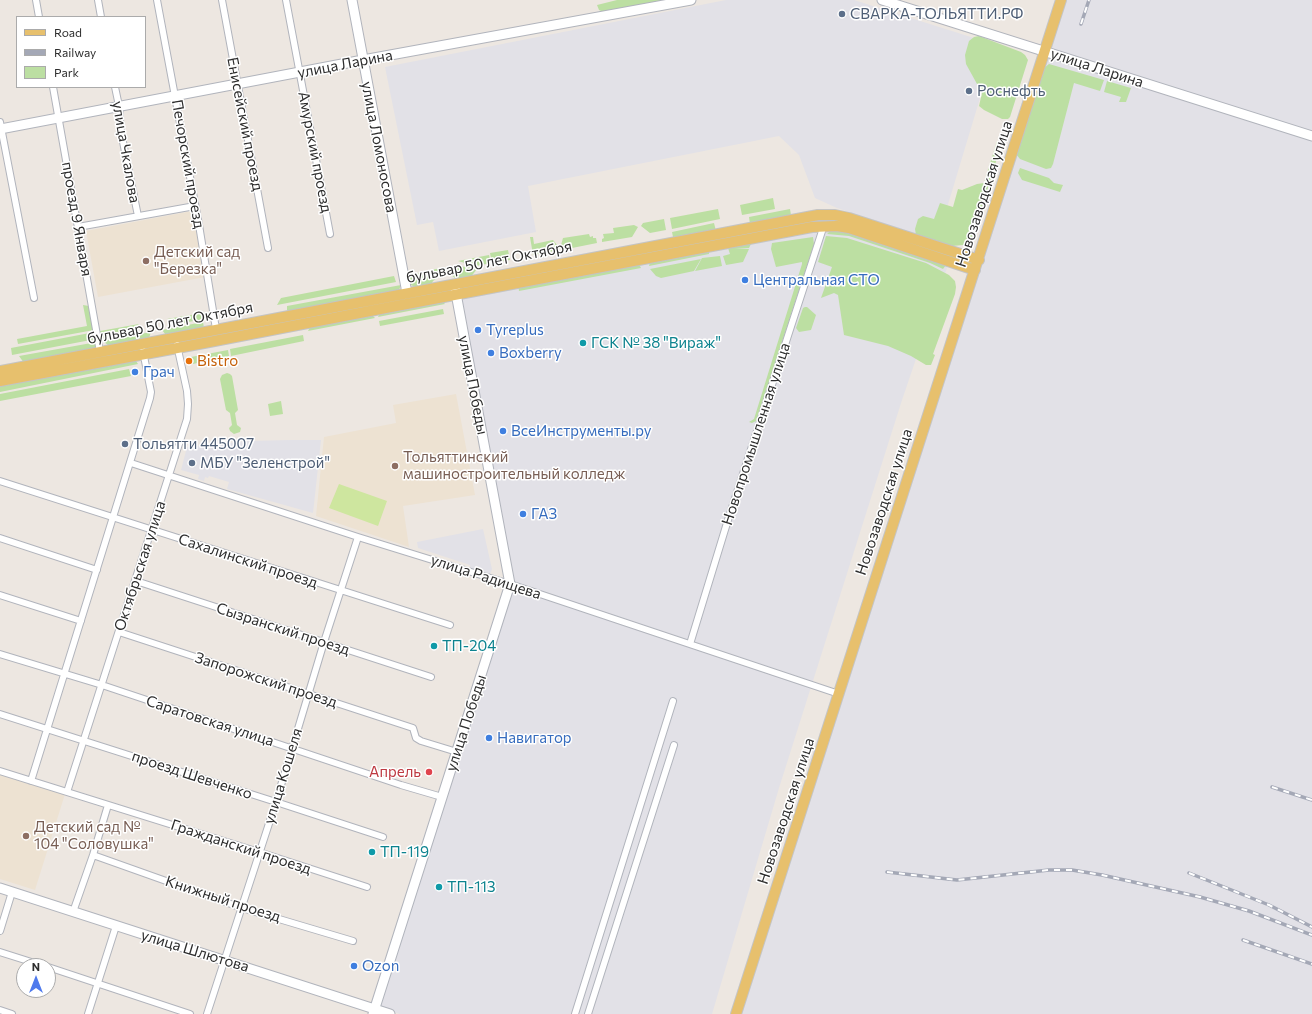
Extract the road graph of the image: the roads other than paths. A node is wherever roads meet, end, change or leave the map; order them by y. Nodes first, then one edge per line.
1 (36, 0) edge
2 (98, 0) edge
3 (157, 0) edge
4 (222, 0) edge
5 (286, 0) edge
6 (352, 0) edge
7 (691, 0) edge
8 (882, 0) edge
9 (1061, 0) edge
10 (39, 16) edge
11 (101, 16) edge
12 (1045, 51) junction
13 (363, 60) junction
14 (300, 72) junction
15 (238, 84) junction
16 (53, 88) edge
17 (115, 88) edge
18 (175, 96) junction
19 (119, 106) junction
20 (59, 118) junction
21 (1, 126) edge
22 (1312, 136) edge
23 (196, 206) junction
24 (138, 216) junction
25 (824, 226) junction
26 (78, 227) junction
27 (330, 234) dead end
28 (268, 248) dead end
29 (671, 248) junction
30 (947, 255) junction
31 (979, 260) junction
32 (975, 270) junction
33 (456, 290) junction
34 (406, 293) junction
35 (34, 298) dead end
36 (216, 329) junction
37 (176, 337) junction
38 (178, 348) junction
39 (142, 349) junction
40 (100, 352) junction
41 (0, 371) edge
42 (0, 381) edge
43 (131, 463) junction
44 (169, 476) junction
45 (0, 481) edge
46 (114, 518) junction
47 (151, 530) junction
48 (358, 537) junction
49 (0, 538) edge
50 (97, 570) junction
51 (136, 581) junction
52 (510, 584) junction
53 (341, 590) junction
54 (0, 595) edge
55 (81, 621) junction
56 (450, 625) dead end
57 (119, 632) junction
58 (324, 642) junction
59 (690, 644) junction
60 (0, 654) edge
61 (65, 674) junction
62 (431, 677) dead end
63 (102, 685) junction
64 (309, 694) junction
65 (840, 694) junction
66 (673, 701) dead end
67 (0, 714) edge
68 (47, 729) junction
69 (84, 741) junction
70 (674, 745) dead end
71 (292, 748) junction
72 (457, 752) junction
73 (0, 771) edge
74 (31, 781) junction
75 (67, 792) junction
76 (442, 798) junction
77 (276, 802) junction
78 (108, 805) junction
79 (383, 837) dead end
80 (259, 852) junction
81 (93, 855) junction
82 (366, 887) dead end
83 (0, 888) edge
84 (12, 892) junction
85 (242, 908) junction
86 (73, 912) junction
87 (116, 926) junction
88 (0, 931) edge
89 (353, 941) dead end
90 (0, 952) edge
91 (19, 958) edge
92 (224, 960) junction
93 (56, 970) edge
94 (98, 983) junction
95 (0, 1010) edge
96 (374, 1012) edge
97 (12, 1014) edge
98 (88, 1014) edge
99 (190, 1014) edge
100 (207, 1014) edge
101 (390, 1014) edge
102 (575, 1014) edge
103 (588, 1014) edge
104 (736, 1014) edge

1 - 10 street
2 - 11 street
3 - 18 street, Печорский проезд
4 - 15 street, Енисейский проезд
5 - 14 street, Амурский проезд
6 - 13 main road, улица Ломоносова
7 - 13 main road, улица Ларина
8 - 12 main road, улица Ларина
9 - 12 main road, Новозаводская улица
12 - 22 main road, улица Ларина
12 - 31 main road, Новозаводская улица
13 - 14 main road, улица Ларина
13 - 34 main road, улица Ломоносова
14 - 15 main road, улица Ларина
14 - 27 street, Амурский проезд
15 - 18 main road, улица Ларина
15 - 28 street, Енисейский проезд
16 - 20 street, проезд 9 Января
17 - 19 street, улица Чкалова
18 - 19 main road, улица Ларина
18 - 23 street, Печорский проезд
19 - 20 main road, улица Ларина
19 - 24 street, улица Чкалова
20 - 21 main road, улица Ларина
20 - 26 street, проезд 9 Января
21 - 35 street
23 - 24 street
23 - 36 street, Печорский проезд
24 - 26 street
25 - 29 main road, бульвар 50 лет Октября
25 - 30 main road, бульвар 50 лет Октября
25 - 59 street, Новопромышленная улица
26 - 40 street, проезд 9 Января
29 - 30 main road, бульвар 50 лет Октября
29 - 33 main road, бульвар 50 лет Октября
30 - 31 main road, бульвар 50 лет Октября
30 - 32 main road, бульвар 50 лет Октября
31 - 32 main road, Новозаводская улица
32 - 65 main road, Новозаводская улица
33 - 34 main road, бульвар 50 лет Октября
33 - 38 main road, бульвар 50 лет Октября
33 - 52 main road, улица Победы
34 - 36 main road, бульвар 50 лет Октября
36 - 37 main road, бульвар 50 лет Октября
37 - 38 street, Октябрьская улица
37 - 39 main road, бульвар 50 лет Октября
38 - 39 main road, бульвар 50 лет Октября
38 - 44 street, Октябрьская улица
39 - 40 main road, бульвар 50 лет Октября
39 - 42 main road, бульвар 50 лет Октября
39 - 43 street
40 - 41 main road, бульвар 50 лет Октября
43 - 44 street, улица Радищева
43 - 46 street
44 - 47 street, Октябрьская улица
44 - 48 street, улица Радищева
45 - 46 street, Сахалинский проезд
46 - 47 street, Сахалинский проезд
46 - 50 street
47 - 51 street, Октябрьская улица
47 - 53 street, Сахалинский проезд
48 - 52 street, улица Радищева
48 - 53 street, улица Кошеля
49 - 50 street
50 - 55 street
51 - 57 street, Октябрьская улица
51 - 58 street, Сызранский проезд
52 - 59 street, улица Радищева
52 - 72 main road, улица Победы
53 - 56 street, Сахалинский проезд
53 - 58 street, улица Кошеля
54 - 55 street
55 - 61 street
57 - 63 street, Октябрьская улица
57 - 64 street, Запорожский проезд
58 - 62 street, Сызранский проезд
58 - 64 street, улица Кошеля
59 - 65 street, улица Радищева
60 - 61 street, Саратовская улица
61 - 63 street, Саратовская улица
61 - 68 street
63 - 69 street, Октябрьская улица
63 - 71 street, Саратовская улица
64 - 71 street, улица Кошеля
64 - 72 street, Запорожский проезд
65 - 104 main road, Новозаводская улица
66 - 102 street
67 - 68 street, проезд Шевченко
68 - 69 street, проезд Шевченко
68 - 74 street
69 - 75 street, Октябрьская улица
69 - 77 street, проезд Шевченко
70 - 103 street
71 - 76 street, Саратовская улица
71 - 77 street, улица Кошеля
72 - 76 main road, улица Победы
73 - 74 street, Гражданский проезд
74 - 75 street, Гражданский проезд
75 - 78 street, Гражданский проезд
76 - 96 main road, улица Победы
77 - 79 street, проезд Шевченко
77 - 80 street, улица Кошеля
78 - 80 street, Гражданский проезд
78 - 81 street
80 - 82 street, Гражданский проезд
80 - 85 street, улица Кошеля
81 - 85 street, Книжный проезд
81 - 86 street
83 - 84 main road, улица Шлютова
84 - 86 main road, улица Шлютова
84 - 88 street
85 - 89 street, Книжный проезд
85 - 92 street, улица Кошеля
86 - 87 main road, улица Шлютова
87 - 92 main road, улица Шлютова
87 - 94 street
90 - 91 street
92 - 96 main road, улица Шлютова
92 - 100 street, улица Кошеля
93 - 94 street
94 - 98 street
94 - 99 street
95 - 97 street
96 - 101 main road, улица Шлютова

